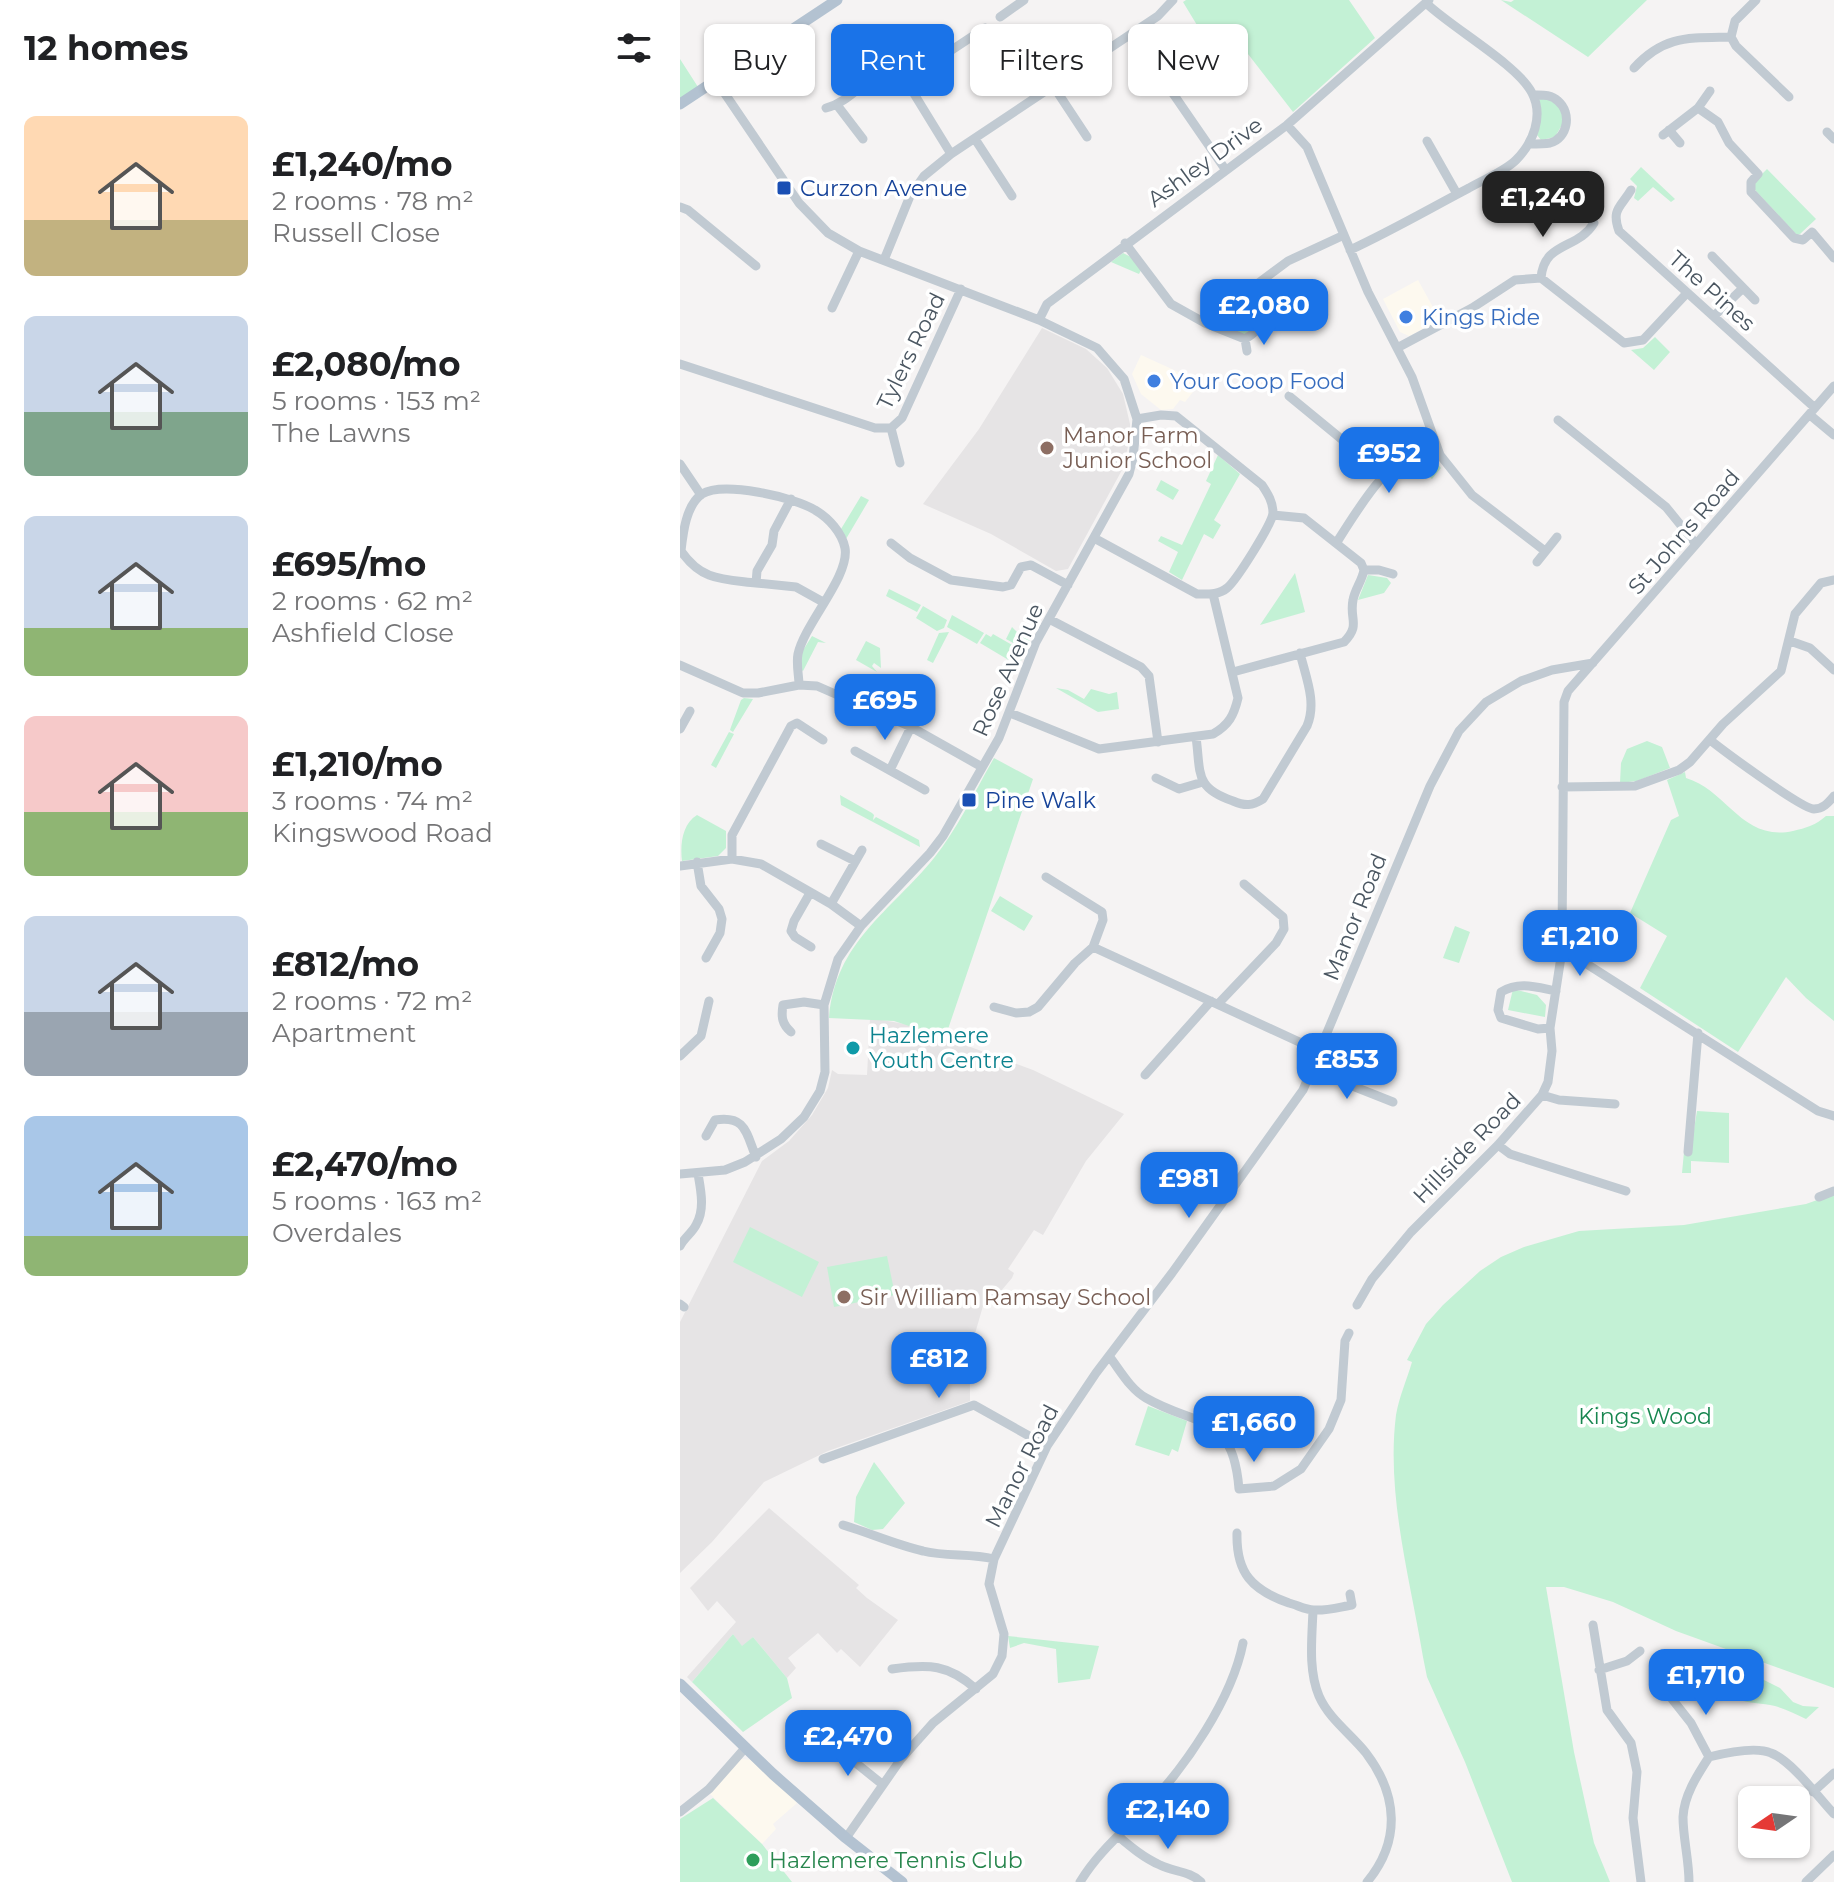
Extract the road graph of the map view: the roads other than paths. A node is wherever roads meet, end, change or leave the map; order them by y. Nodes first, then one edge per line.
1 (837, 0) edge
2 (1024, 0) edge
3 (1173, 0) edge
4 (1756, 0) edge
5 (1428, 2) edge
6 (1000, 17) dead end
7 (802, 24) edge
8 (1146, 24) edge
9 (1731, 37) junction
10 (1634, 68) dead end
11 (704, 90) edge
12 (1710, 91) dead end
13 (1533, 95) junction
14 (726, 96) edge
15 (848, 96) edge
16 (915, 96) edge
17 (1040, 96) edge
18 (1060, 96) edge
19 (1175, 96) edge
20 (1789, 97) dead end
21 (680, 104) edge
22 (837, 105) junction
23 (826, 108) dead end
24 (1698, 108) junction
25 (1287, 125) junction
26 (1087, 137) dead end
27 (863, 139) dead end
28 (975, 139) junction
29 (1427, 141) dead end
30 (1680, 143) dead end
31 (1530, 144) junction
32 (951, 154) junction
33 (1225, 169) junction
34 (1631, 190) dead end
35 (1457, 194) junction
36 (1012, 196) dead end
37 (680, 207) edge
38 (1594, 223) dead end
39 (1344, 235) junction
40 (1125, 243) junction
41 (1350, 250) junction
42 (859, 251) junction
43 (1712, 256) dead end
44 (1834, 258) edge
45 (884, 260) junction
46 (756, 266) dead end
47 (1541, 278) junction
48 (1743, 288) junction
49 (961, 289) junction
50 (1250, 291) junction
51 (1687, 293) junction
52 (1755, 300) dead end
53 (832, 308) dead end
54 (1714, 316) junction
55 (1039, 320) junction
56 (1205, 323) junction
57 (1245, 339) junction
58 (1397, 348) junction
59 (1247, 351) dead end
60 (680, 364) edge
61 (1834, 386) edge
62 (1289, 396) dead end
63 (1812, 411) junction
64 (1137, 419) junction
65 (1558, 420) dead end
66 (891, 428) junction
67 (1834, 435) edge
68 (1434, 438) junction
69 (900, 463) dead end
70 (680, 464) edge
71 (1384, 474) junction
72 (701, 495) junction
73 (791, 499) junction
74 (1273, 515) junction
75 (1557, 537) dead end
76 (1094, 538) junction
77 (1337, 542) junction
78 (891, 543) dead end
79 (1696, 544) junction
80 (1545, 551) junction
81 (1537, 562) dead end
82 (1364, 570) junction
83 (1393, 574) dead end
84 (1834, 580) edge
85 (756, 583) junction
86 (1068, 585) junction
87 (1213, 594) junction
88 (823, 602) junction
89 (1049, 619) junction
90 (1790, 641) junction
91 (1300, 653) junction
92 (1593, 663) junction
93 (680, 665) edge
94 (1834, 670) edge
95 (1233, 672) junction
96 (799, 685) junction
97 (1564, 702) joint
98 (690, 711) dead end
99 (1010, 713) junction
100 (911, 727) junction
101 (680, 729) edge
102 (1196, 737) junction
103 (823, 740) dead end
104 (1710, 740) junction
105 (1158, 742) junction
106 (855, 751) dead end
107 (982, 767) junction
108 (890, 770) junction
109 (1156, 778) dead end
110 (1203, 782) junction
111 (1562, 787) junction
112 (925, 790) dead end
113 (1834, 796) edge
114 (821, 844) dead end
115 (862, 850) dead end
116 (732, 859) junction
117 (855, 861) junction
118 (697, 862) junction
119 (680, 866) edge
120 (1046, 877) dead end
121 (1244, 884) dead end
122 (810, 893) junction
123 (831, 904) junction
124 (861, 926) junction
125 (811, 947) dead end
126 (1093, 947) junction
127 (1565, 950) junction
128 (706, 958) dead end
129 (1556, 991) junction
130 (709, 1001) dead end
131 (1215, 1003) junction
132 (824, 1005) junction
133 (994, 1007) dead end
134 (1550, 1028) junction
135 (791, 1032) dead end
136 (1698, 1033) junction
137 (1321, 1052) junction
138 (680, 1056) edge
139 (1312, 1070) junction
140 (1145, 1075) dead end
141 (1542, 1095) junction
142 (1393, 1102) dead end
143 (1615, 1104) dead end
144 (1834, 1116) edge
145 (706, 1136) dead end
146 (1498, 1145) junction
147 (1688, 1152) dead end
148 (756, 1157) junction
149 (680, 1174) edge
150 (698, 1174) junction
151 (1626, 1191) dead end
152 (1834, 1191) edge
153 (1819, 1197) dead end
154 (680, 1246) edge
155 (1357, 1305) dead end
156 (1349, 1333) dead end
157 (1109, 1356) junction
158 (1047, 1446) junction
159 (823, 1459) dead end
160 (843, 1525) dead end
161 (1237, 1533) dead end
162 (994, 1559) junction
163 (1350, 1594) dead end
164 (1313, 1610) junction
165 (1593, 1625) dead end
166 (1243, 1643) dead end
167 (1640, 1651) dead end
168 (892, 1669) dead end
169 (1599, 1670) junction
170 (680, 1684) edge
171 (976, 1689) junction
172 (1672, 1699) dead end
173 (831, 1743) dead end
174 (746, 1747) junction
175 (1709, 1757) junction
176 (1834, 1773) edge
177 (882, 1784) junction
178 (1813, 1792) junction
179 (680, 1812) edge
180 (1834, 1814) edge
181 (1118, 1836) junction
182 (846, 1838) junction
183 (1834, 1855) edge
184 (896, 1880) edge
185 (1080, 1882) edge
186 (1201, 1882) edge
187 (1367, 1882) edge
188 (1641, 1882) edge
189 (1689, 1882) edge
190 (1806, 1882) edge

1 - 7 main road
2 - 6 street
3 - 8 street
4 - 9 street
5 - 13 street
5 - 25 street, Ashley Drive
9 - 10 street
9 - 20 street
11 - 21 main road
12 - 24 street
13 - 31 street
13 - 31 street
14 - 42 street
15 - 22 street
16 - 32 street
17 - 28 street
18 - 26 street
19 - 33 street
22 - 23 street
22 - 27 street
24 - 30 street
24 - 44 street
25 - 33 street, Ashley Drive
25 - 39 street
28 - 32 street
28 - 36 street
29 - 35 street
31 - 35 street
32 - 45 street
33 - 40 street, Ashley Drive
34 - 51 street, The Pines
35 - 41 street
37 - 46 street
38 - 47 street
39 - 41 street
39 - 50 street
40 - 55 street, Ashley Drive
40 - 56 street
41 - 58 street
42 - 45 street
42 - 53 street
43 - 48 street
45 - 49 street, Rose Avenue
47 - 51 street
47 - 58 street
48 - 52 street
48 - 54 street
49 - 55 street, Rose Avenue
49 - 66 street, Tylers Road
50 - 56 street
50 - 57 street
51 - 54 street, The Pines
54 - 63 street, The Pines
55 - 64 street, Rose Avenue
56 - 57 street
57 - 59 street
58 - 68 street
60 - 66 street
61 - 63 street, St Johns Road
62 - 71 street
63 - 67 street, The Pines
63 - 79 street, St Johns Road
64 - 74 street
64 - 76 street, Rose Avenue
65 - 79 street
66 - 69 street
68 - 71 street
68 - 80 street
70 - 72 street
71 - 77 street
72 - 73 street
72 - 85 street
73 - 85 street
73 - 88 street
74 - 77 street
74 - 87 street
75 - 80 street
76 - 86 street, Rose Avenue
76 - 87 street
77 - 82 street
78 - 86 street
79 - 92 street, St Johns Road
80 - 81 street
82 - 83 street
82 - 91 street
84 - 90 street
85 - 88 street
86 - 89 street, Rose Avenue
87 - 95 street
88 - 96 street
89 - 99 street, Rose Avenue
89 - 105 street
90 - 94 street
90 - 104 street
91 - 95 street
91 - 110 street
92 - 97 street, St Johns Road
92 - 137 street, Manor Road
93 - 96 street
95 - 102 street
96 - 100 street
97 - 111 street, Hillside Road
98 - 101 street
99 - 105 street
99 - 107 street, Rose Avenue
100 - 107 street
100 - 108 street
102 - 105 street
102 - 110 street
103 - 116 street
104 - 111 street
104 - 113 street
106 - 108 street
107 - 124 street, Rose Avenue
108 - 112 street
109 - 110 street
111 - 127 street, Hillside Road
114 - 117 street
115 - 117 street
116 - 118 street
116 - 122 street
117 - 123 street
118 - 119 street
118 - 128 street
120 - 126 street
121 - 131 street
122 - 123 street
122 - 125 street
123 - 124 street
124 - 132 street, Rose Avenue
126 - 131 street
126 - 133 street
127 - 129 street, Hillside Road
127 - 136 street
129 - 134 street, Hillside Road
129 - 134 street
130 - 138 street
131 - 137 street
131 - 140 street
132 - 135 street
132 - 148 street, Rose Avenue
134 - 141 street, Hillside Road
136 - 144 street
136 - 147 street
137 - 139 street, Manor Road
139 - 142 street
139 - 157 street, Manor Road
141 - 143 street
141 - 146 street, Hillside Road
145 - 148 street
146 - 151 street
146 - 155 street, Hillside Road
148 - 150 street, Rose Avenue
149 - 150 street, Rose Avenue
150 - 154 street
152 - 153 street
156 - 157 street
157 - 158 street, Manor Road
158 - 159 street
158 - 162 street, Manor Road
160 - 162 street
161 - 164 street
162 - 171 street, Manor Road
163 - 164 street
164 - 187 street
165 - 169 street
166 - 181 street
167 - 169 street
168 - 171 street
169 - 188 street
170 - 174 main road
171 - 177 street, Manor Road
172 - 175 street
173 - 177 street
174 - 179 street
174 - 182 main road
175 - 178 street
175 - 189 street
176 - 178 street
177 - 182 street, Manor Road
178 - 180 street
181 - 185 street
181 - 186 street
182 - 184 main road
183 - 190 street

